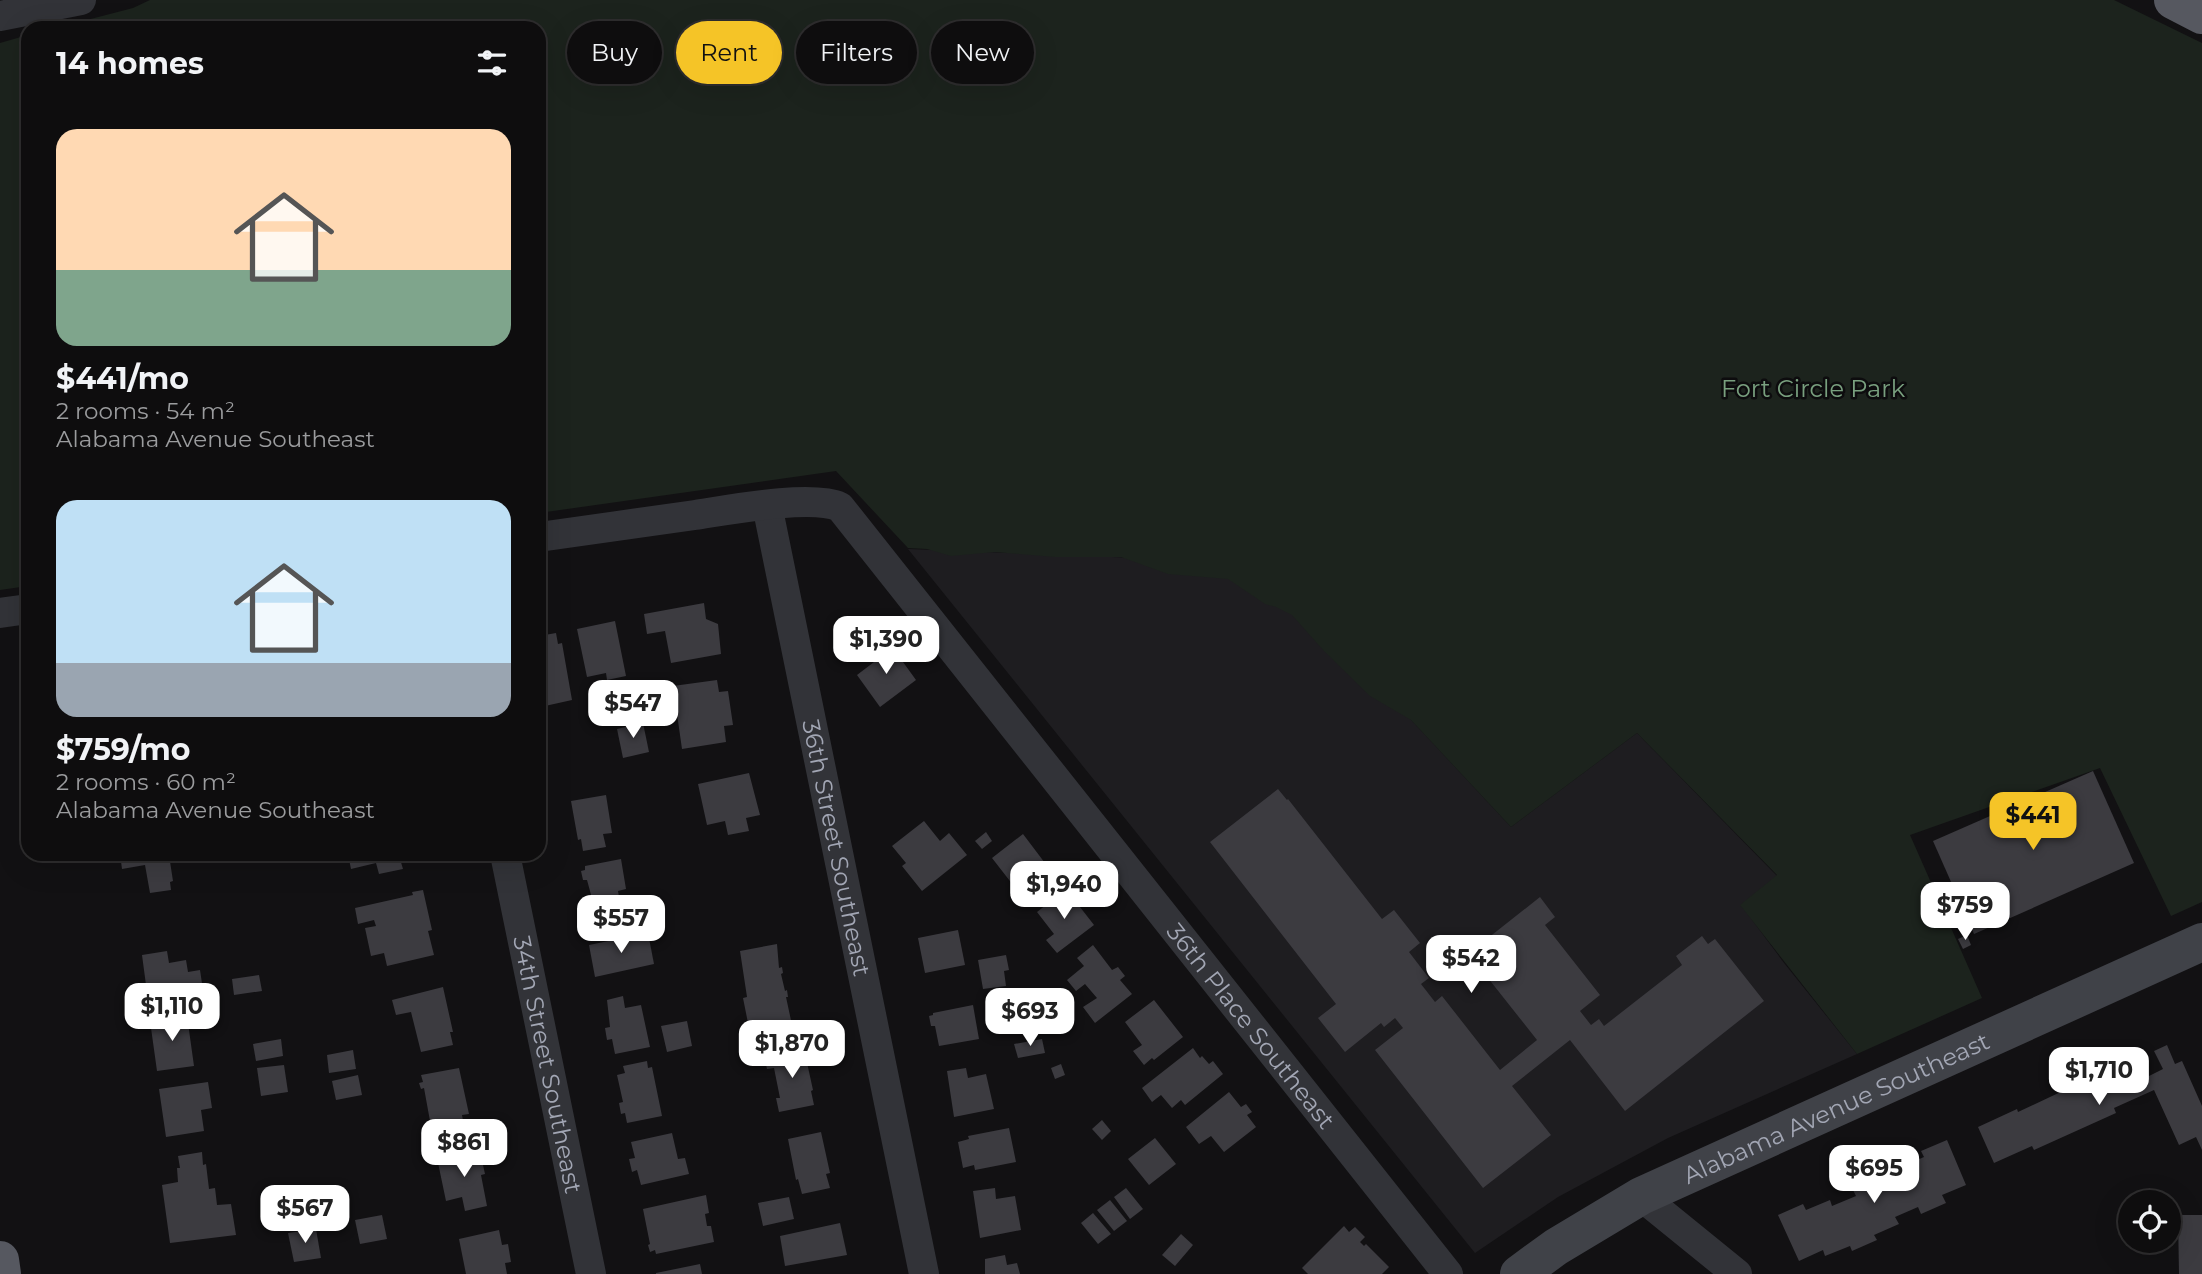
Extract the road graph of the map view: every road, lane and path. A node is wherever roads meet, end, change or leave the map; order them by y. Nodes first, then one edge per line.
1 (81, 0) edge
2 (2173, 0) edge
3 (2202, 15) edge
4 (0, 16) edge
5 (767, 505) junction
6 (546, 536) edge
7 (21, 610) edge
8 (0, 613) edge
9 (506, 861) edge
10 (2202, 942) edge
11 (1642, 1196) junction
12 (0, 1260) edge
13 (2, 1274) edge
14 (591, 1274) edge
15 (924, 1274) edge
16 (1448, 1274) edge
17 (1519, 1274) edge
18 (1737, 1274) edge

1 - 4 street
2 - 3 highway
5 - 6 street, 36th Place Southeast
5 - 15 street, 36th Street Southeast
5 - 16 street, 36th Place Southeast
7 - 8 street
9 - 14 street, 34th Street Southeast
10 - 11 main road, Alabama Avenue Southeast
11 - 17 main road, Alabama Avenue Southeast
11 - 18 street
12 - 13 highway

